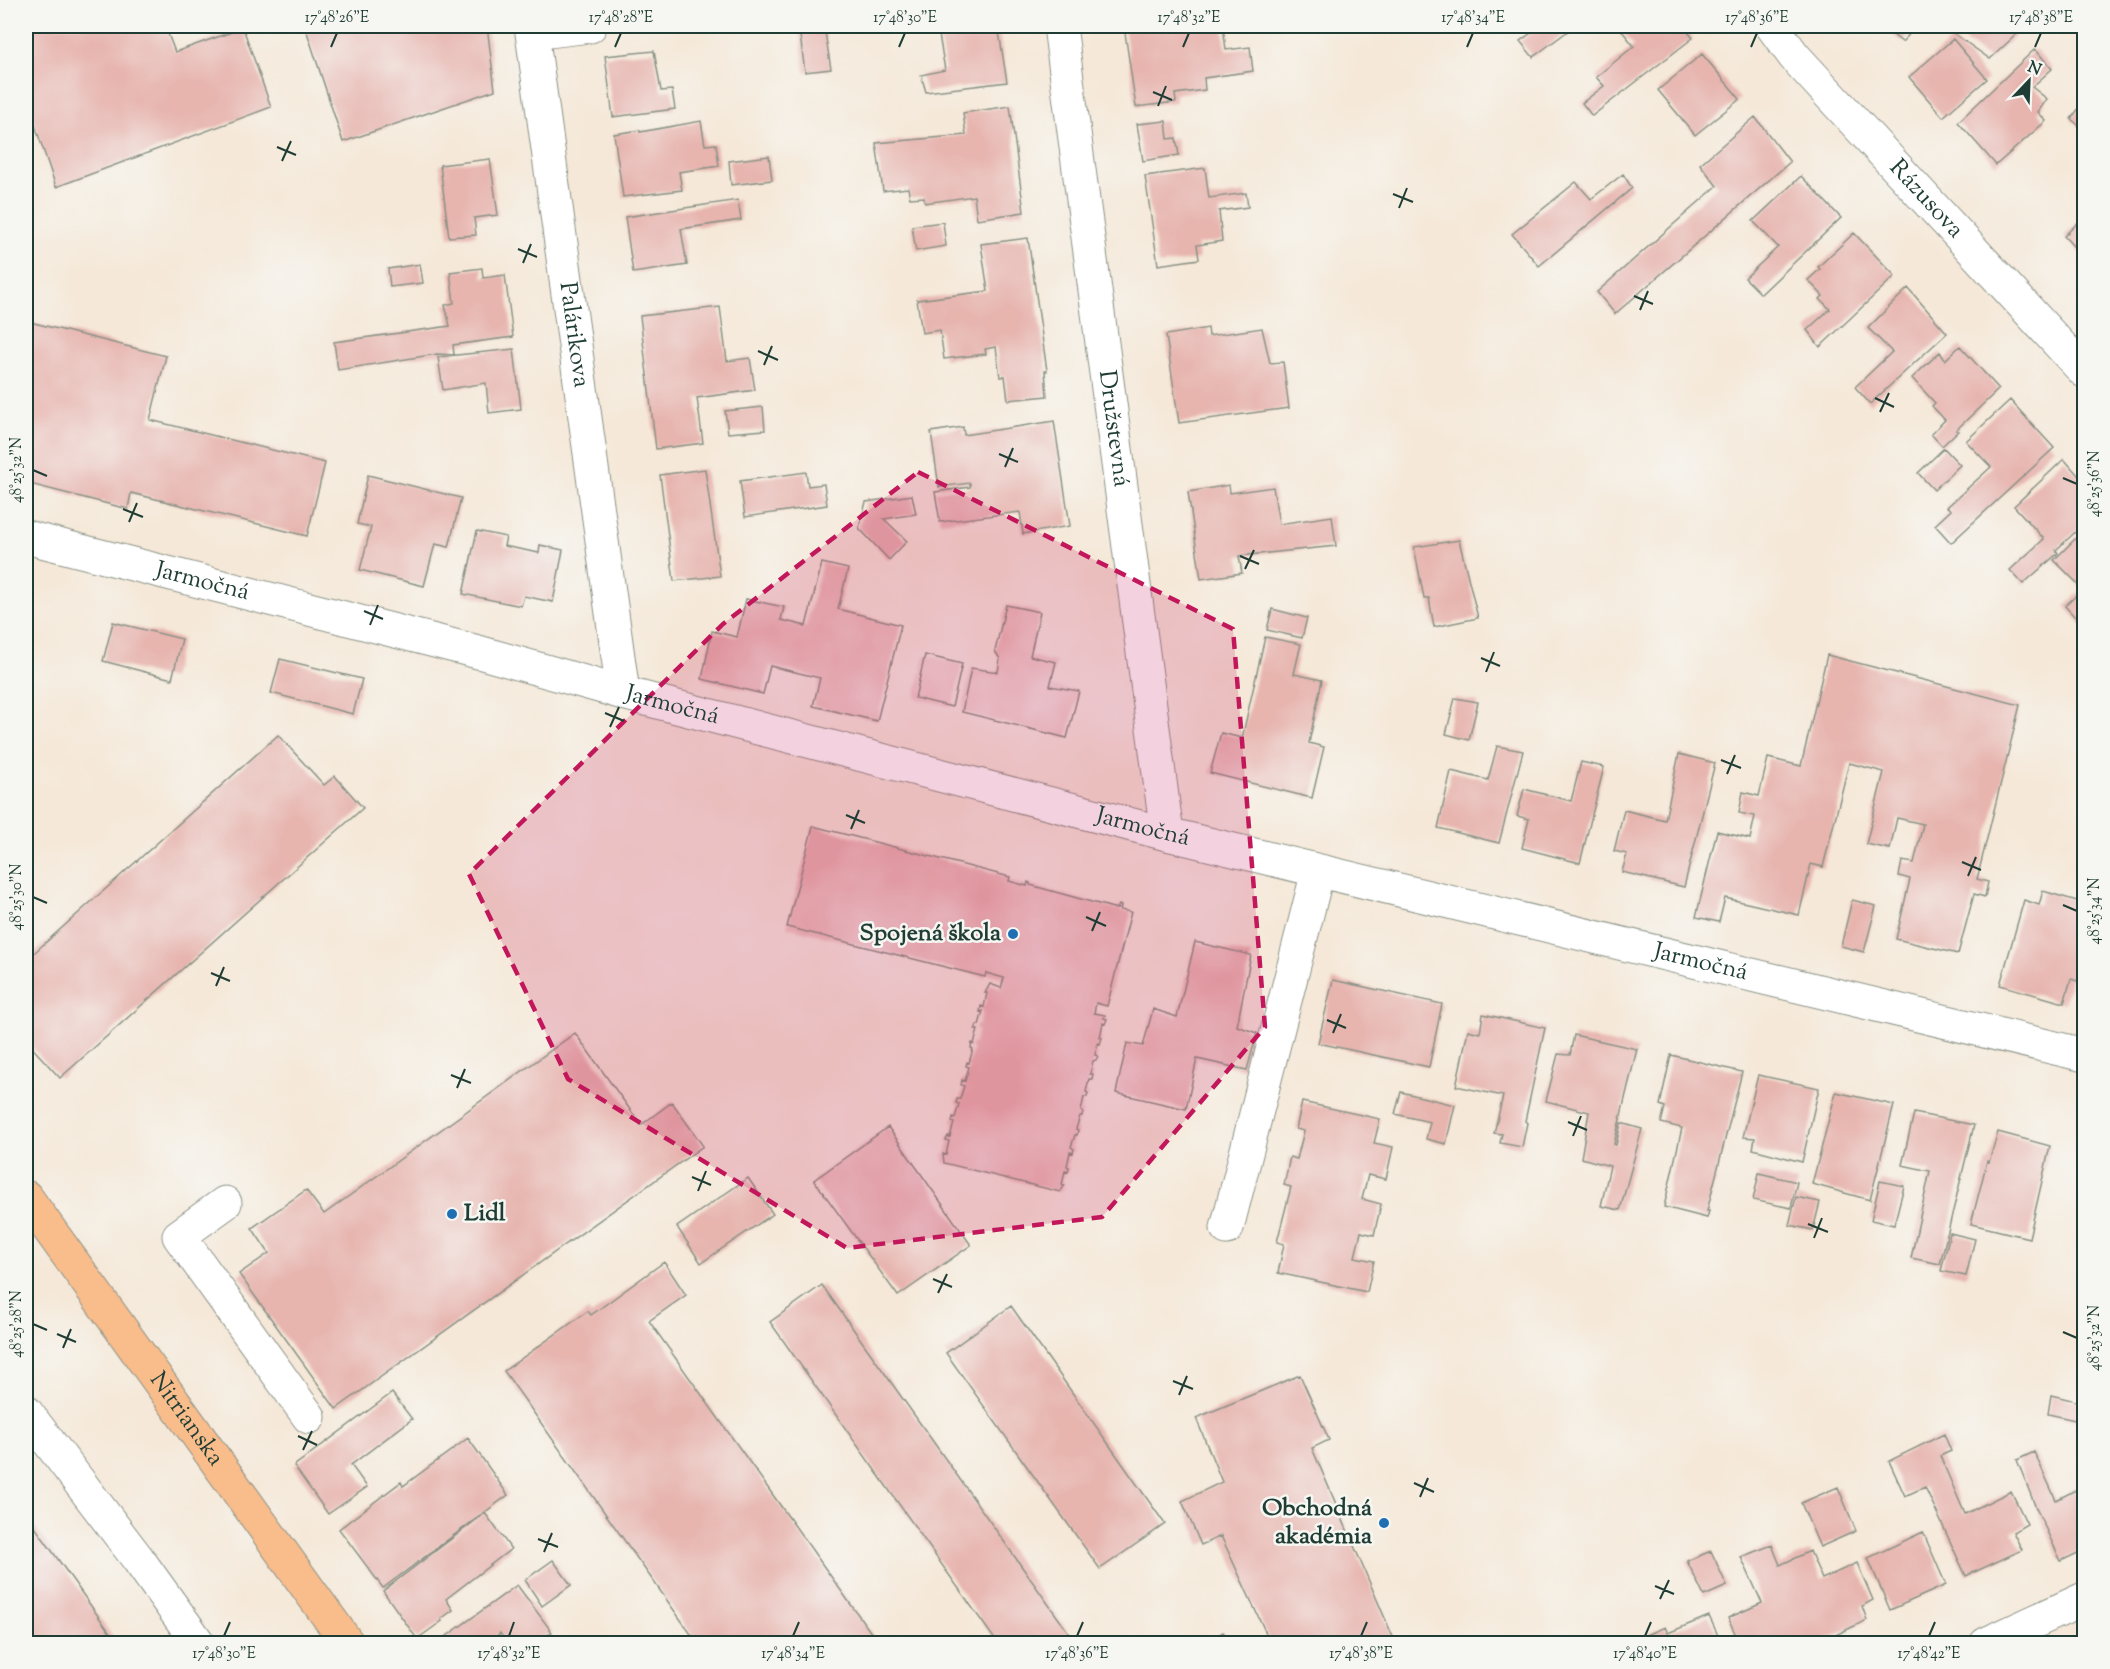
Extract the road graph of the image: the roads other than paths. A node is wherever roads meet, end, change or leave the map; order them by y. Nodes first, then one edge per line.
1 (590, 26) edge
2 (1060, 26) edge
3 (1772, 26) edge
4 (2085, 371) edge
5 (26, 537) edge
6 (623, 693) junction
7 (1167, 834) junction
8 (1318, 871) junction
9 (2085, 1055) edge
10 (26, 1197) edge
11 (225, 1203) dead end
12 (1227, 1228) dead end
13 (26, 1412) edge
14 (309, 1417) dead end
15 (2085, 1599) edge
16 (199, 1644) edge
17 (348, 1644) edge
18 (1986, 1644) edge

1 - 6 street, Palárikova
2 - 7 street, Družstevná
3 - 4 street, Rázusova
5 - 6 street, Jarmočná
6 - 7 street, Jarmočná
7 - 8 street, Jarmočná
8 - 9 street, Jarmočná
8 - 12 street
10 - 17 main road, Nitrianska
11 - 14 street
13 - 16 street
15 - 18 street

